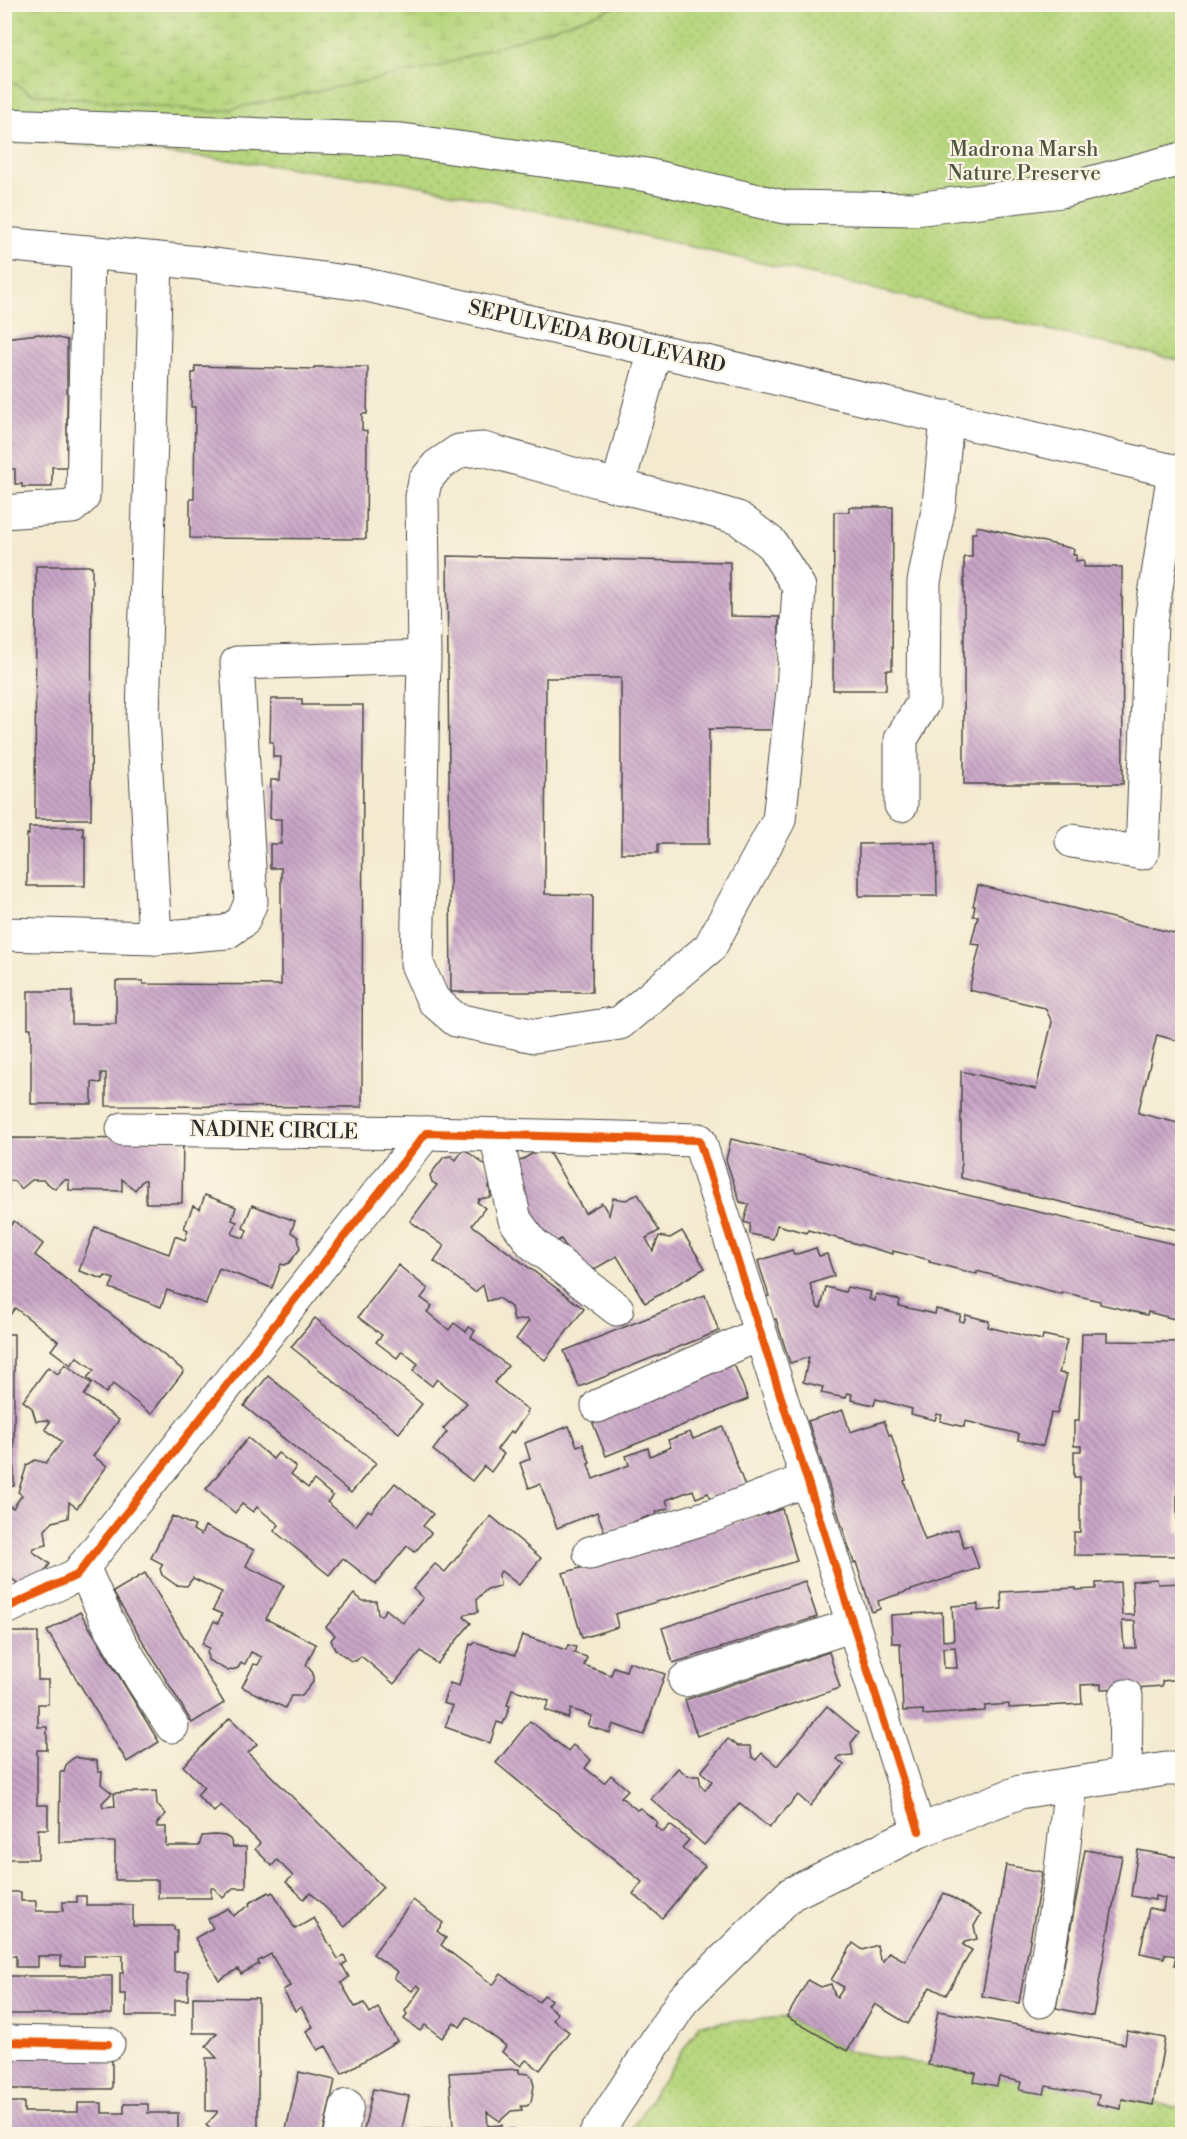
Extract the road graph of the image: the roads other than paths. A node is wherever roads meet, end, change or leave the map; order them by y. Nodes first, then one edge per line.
1 (4, 125) edge
2 (1182, 159) edge
3 (4, 244) edge
4 (88, 252) junction
5 (156, 259) junction
6 (655, 350) junction
7 (946, 417) junction
8 (1178, 472) edge
9 (618, 486) junction
10 (4, 512) edge
11 (424, 657) junction
12 (901, 805) dead end
13 (1072, 841) dead end
14 (4, 934) edge
15 (155, 938) junction
16 (123, 1129) dead end
17 (426, 1133) junction
18 (495, 1135) junction
19 (616, 1309) dead end
20 (760, 1334) junction
21 (598, 1406) dead end
22 (806, 1480) junction
23 (590, 1554) dead end
24 (83, 1567) junction
25 (4, 1609) edge
26 (853, 1625) junction
27 (685, 1680) dead end
28 (1126, 1696) dead end
29 (172, 1726) dead end
30 (1182, 1769) edge
31 (1125, 1776) junction
32 (1071, 1784) junction
33 (919, 1831) junction
34 (1040, 2001) dead end
35 (4, 2042) edge
36 (108, 2044) dead end
37 (596, 2134) edge

1 - 2 street
3 - 4 street, SEPULVEDA BOULEVARD
4 - 5 street, SEPULVEDA BOULEVARD
4 - 10 street
5 - 6 street, SEPULVEDA BOULEVARD
5 - 15 street
6 - 7 street, SEPULVEDA BOULEVARD
6 - 9 street
7 - 8 street, SEPULVEDA BOULEVARD
7 - 12 street
8 - 13 street
9 - 11 street
9 - 11 street
11 - 15 street
14 - 15 street
16 - 17 street, NADINE CIRCLE
17 - 18 street, NADINE CIRCLE
17 - 24 street
18 - 19 street
18 - 20 street, NADINE CIRCLE
20 - 21 street
20 - 22 street
22 - 23 street
22 - 26 street
24 - 25 street
24 - 29 street
26 - 27 street
26 - 33 street
28 - 31 street
30 - 31 street
31 - 32 street
32 - 33 street
32 - 34 street
33 - 37 street
35 - 36 street

